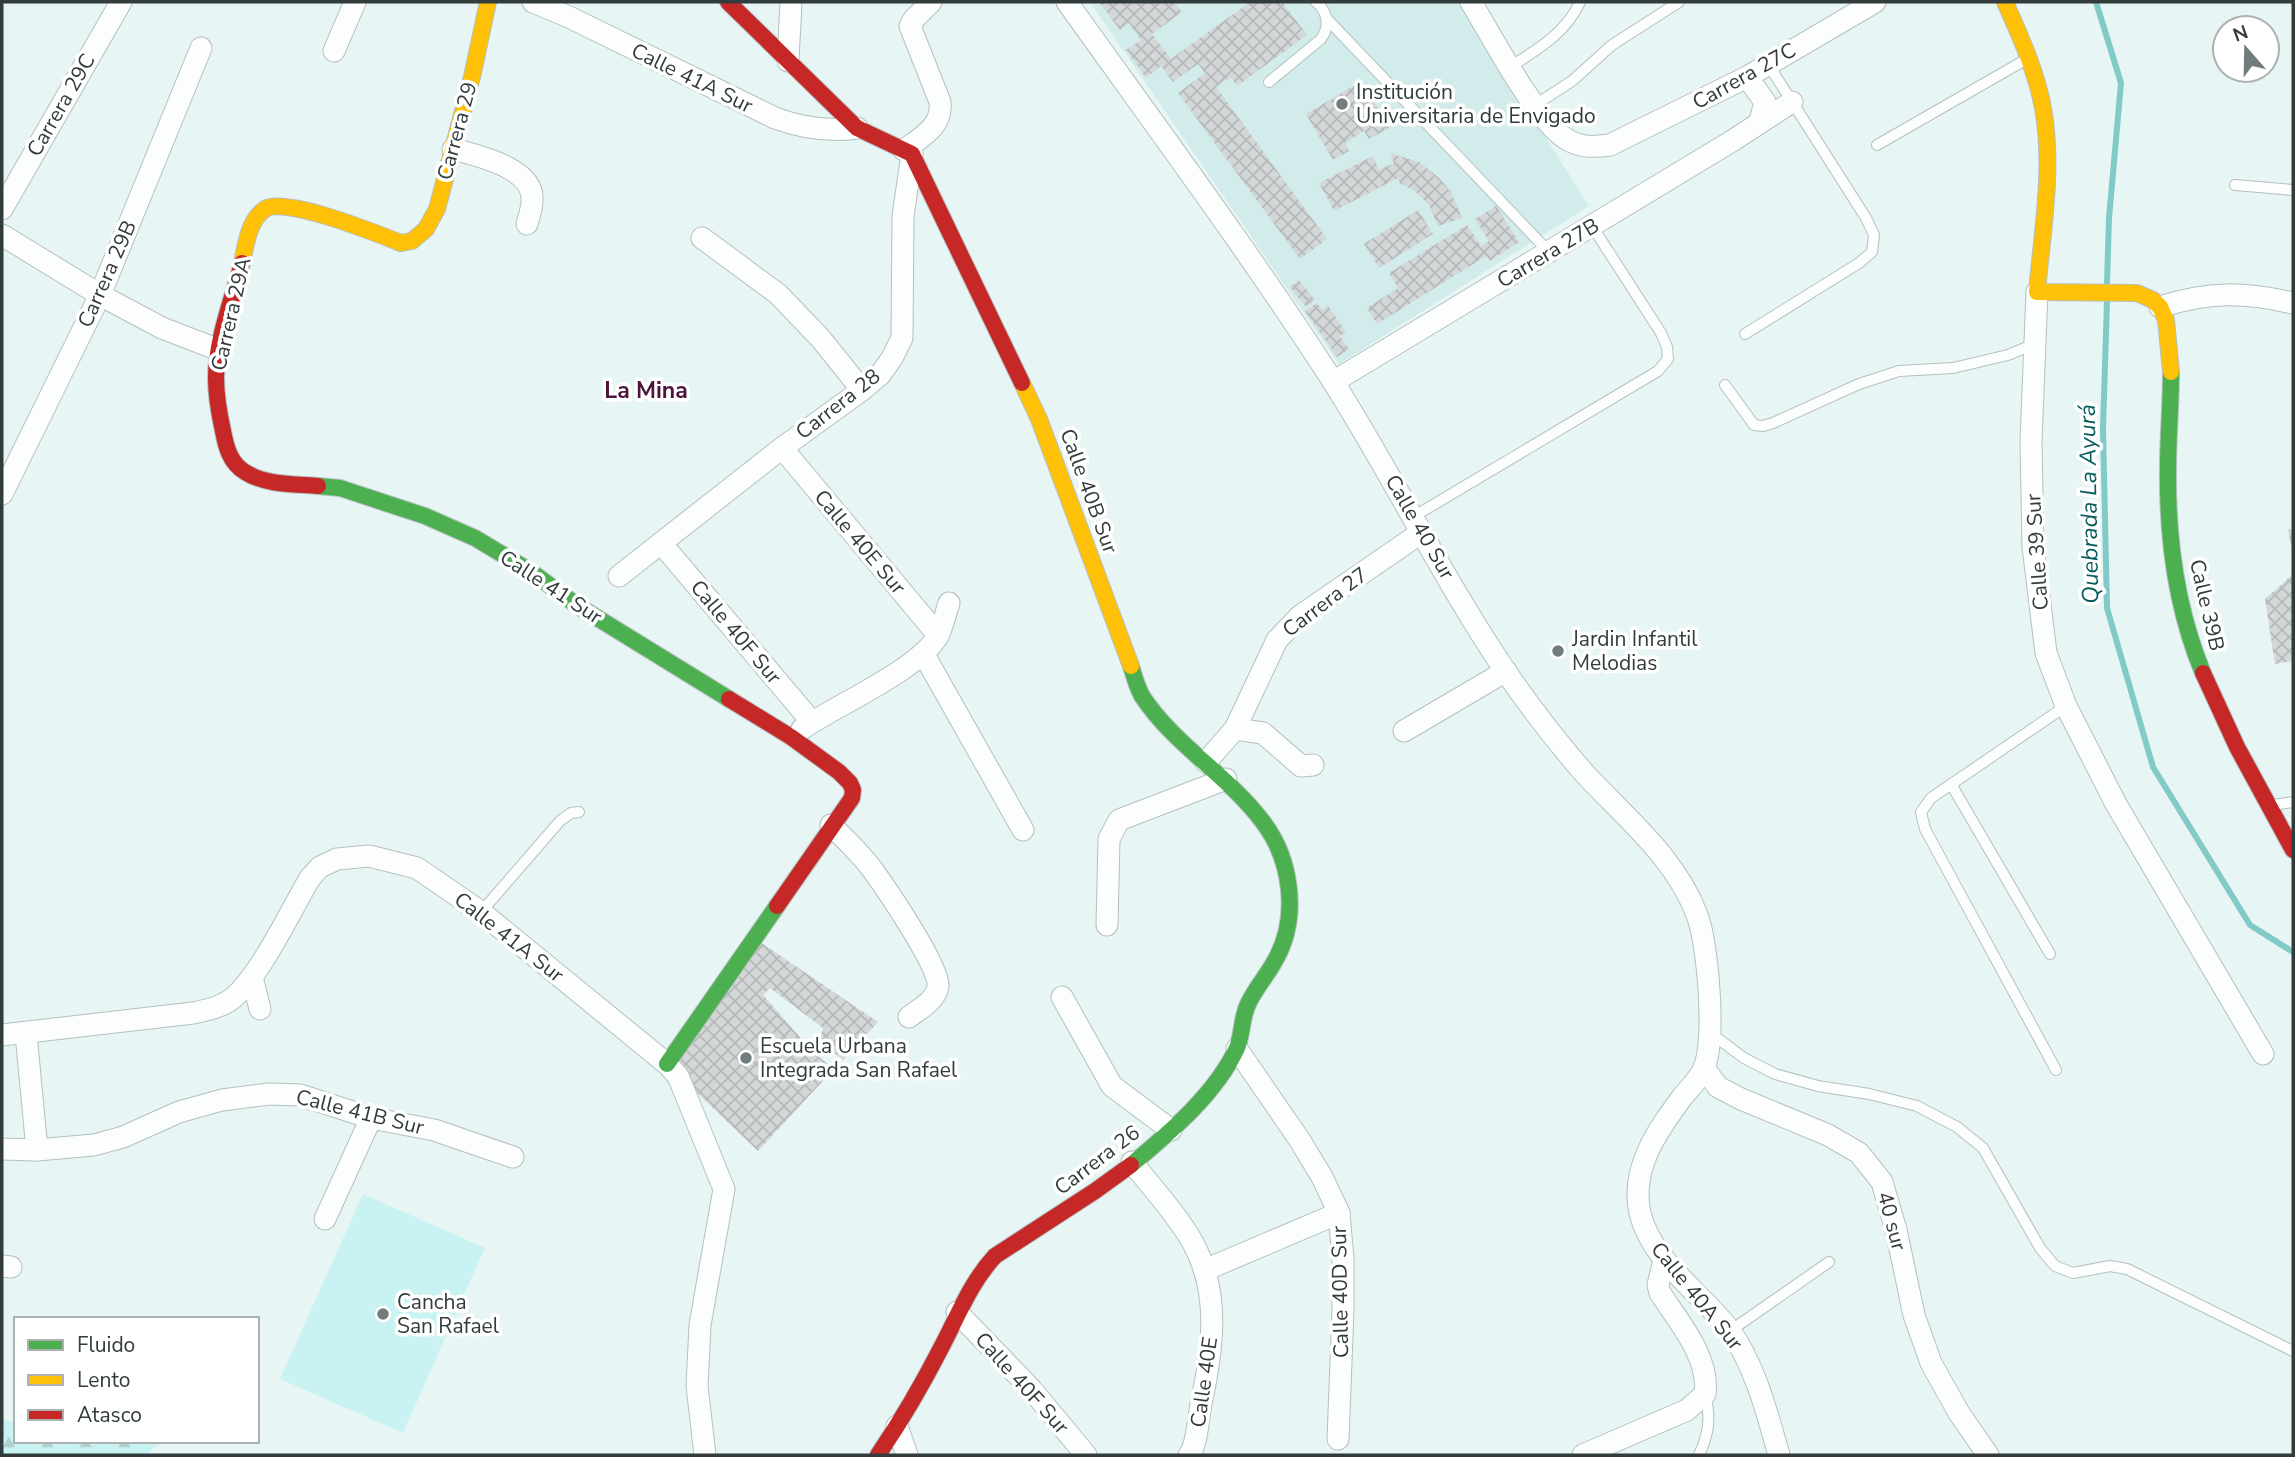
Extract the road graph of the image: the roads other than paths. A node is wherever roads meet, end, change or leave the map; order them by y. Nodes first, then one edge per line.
1 (121, 2) edge
2 (355, 2) edge
3 (488, 2) edge
4 (533, 2) edge
5 (728, 2) edge
6 (791, 2) edge
7 (931, 2) edge
8 (1067, 2) edge
9 (1315, 2) edge
10 (1471, 2) edge
11 (1580, 2) edge
12 (1679, 2) edge
13 (1875, 2) edge
14 (2005, 2) edge
15 (571, 10) edge
16 (1327, 19) junction
17 (201, 48) dead end
18 (334, 51) dead end
19 (2030, 58) junction
20 (788, 61) junction
21 (1768, 64) junction
22 (1510, 67) junction
23 (1746, 77) junction
24 (1269, 82) dead end
25 (1792, 102) junction
26 (1535, 105) junction
27 (1760, 121) junction
28 (857, 128) junction
29 (1877, 145) dead end
30 (453, 149) junction
31 (908, 152) junction
32 (2235, 186) dead end
33 (2293, 190) edge
34 (266, 208) joint
35 (2, 209) edge
36 (527, 223) dead end
37 (1592, 226) junction
38 (2, 235) edge
39 (702, 238) dead end
40 (1549, 251) junction
41 (2037, 292) junction
42 (100, 295) junction
43 (2293, 303) edge
44 (2160, 307) junction
45 (1745, 334) dead end
46 (2035, 344) junction
47 (219, 350) junction
48 (1333, 383) junction
49 (1725, 385) dead end
50 (862, 390) junction
51 (782, 448) junction
52 (236, 465) joint
53 (2, 494) edge
54 (1417, 525) junction
55 (661, 543) junction
56 (619, 576) dead end
57 (949, 603) dead end
58 (938, 635) junction
59 (923, 653) junction
60 (1506, 671) junction
61 (2066, 706) junction
62 (812, 722) junction
63 (1235, 729) junction
64 (1404, 730) dead end
65 (791, 737) junction
66 (1206, 762) junction
67 (1313, 765) dead end
68 (1226, 779) junction
69 (1951, 785) junction
70 (2293, 802) edge
71 (2267, 805) junction
72 (579, 812) dead end
73 (831, 825) junction
74 (1023, 830) dead end
75 (2293, 850) edge
76 (1285, 871) joint
77 (481, 912) junction
78 (1107, 925) dead end
79 (2050, 954) dead end
80 (252, 977) junction
81 (1062, 997) dead end
82 (260, 1009) dead end
83 (909, 1017) dead end
84 (1709, 1032) junction
85 (26, 1034) junction
86 (2, 1035) edge
87 (1237, 1049) junction
88 (2263, 1054) dead end
89 (667, 1064) junction
90 (1704, 1068) junction
91 (2056, 1070) dead end
92 (371, 1118) junction
93 (1171, 1130) junction
94 (2, 1149) edge
95 (37, 1150) junction
96 (513, 1157) dead end
97 (1132, 1162) junction
98 (1339, 1213) junction
99 (325, 1219) dead end
100 (1664, 1260) junction
101 (1829, 1262) dead end
102 (1205, 1270) junction
103 (957, 1312) junction
104 (1730, 1331) junction
105 (2293, 1351) edge
106 (1706, 1394) junction
107 (897, 1426) junction
108 (1338, 1439) dead end
109 (705, 1455) edge
110 (878, 1455) edge
111 (907, 1455) edge
112 (1086, 1455) edge
113 (1189, 1455) edge
114 (1583, 1455) edge
115 (1699, 1455) edge
116 (1779, 1455) edge
117 (1988, 1455) edge

1 - 35 street, Carrera 29C
2 - 18 street
3 - 30 street, Carrera 29
4 - 15 street, Calle 41A Sur
5 - 20 street
6 - 20 street
7 - 31 street
8 - 48 street, Calle 40 Sur
9 - 16 lane
10 - 22 street
11 - 22 lane
12 - 26 lane
13 - 21 street, Carrera 27C
14 - 19 street, Calle 39 Sur
15 - 28 street, Calle 41A Sur
16 - 24 lane
16 - 40 lane
17 - 42 street, Carrera 29B
19 - 29 lane
19 - 41 street, Calle 39 Sur
20 - 28 street
21 - 23 street, Carrera 27C
21 - 25 lane
22 - 26 street
23 - 26 street, Carrera 27C
23 - 27 street
25 - 27 street, Carrera 27B
25 - 45 lane
27 - 37 street, Carrera 27B
28 - 31 street
30 - 34 street, Carrera 29
30 - 36 street
31 - 50 street, Carrera 28
31 - 66 street, Calle 40B Sur
32 - 33 lane
34 - 47 street, Carrera 29A
37 - 40 street, Carrera 27B
37 - 54 lane
38 - 42 street
39 - 50 street
40 - 48 street, Carrera 27B
41 - 44 street
41 - 46 street, Calle 39 Sur
42 - 47 street
42 - 53 street, Carrera 29B
43 - 44 street
44 - 71 street, Calle 39B
46 - 49 lane
46 - 61 street, Calle 39 Sur
47 - 52 street, Carrera 29A
48 - 54 street, Calle 40 Sur
50 - 51 street, Carrera 28
51 - 55 street, Carrera 28
51 - 58 street, Calle 40E Sur
52 - 65 street, Calle 41 Sur
54 - 60 street, Calle 40 Sur
54 - 63 street, Carrera 27
55 - 56 street, Carrera 28
55 - 62 street, Calle 40F Sur
57 - 58 street
58 - 59 street
59 - 62 street
59 - 74 street
60 - 64 street
60 - 84 street, Calle 40 Sur
61 - 69 lane
61 - 88 street, Calle 39 Sur
62 - 65 street
63 - 66 street, Carrera 27
63 - 67 street
65 - 73 street, Calle 41 Sur
66 - 68 street, Calle 40B Sur
68 - 76 street, Calle 40B Sur
68 - 78 street
69 - 79 lane
69 - 91 lane
70 - 71 lane
71 - 75 street, Calle 39B
72 - 77 lane
73 - 83 street
73 - 89 street
76 - 87 street, Carrera 26
77 - 80 street, Calle 41A Sur
77 - 89 street, Calle 41A Sur
80 - 82 street
80 - 85 street, Calle 41A Sur
81 - 93 street
84 - 90 street, Calle 40 Sur
84 - 105 lane
85 - 86 street, Calle 41A Sur
85 - 95 street
87 - 93 street, Carrera 26
87 - 98 street, Calle 40D Sur
89 - 109 street, Calle 41A Sur
90 - 100 street, Calle 40A Sur
90 - 117 street, 40 sur
92 - 95 street, Calle 41B Sur
92 - 96 street, Calle 41B Sur
92 - 99 street
93 - 97 street, Carrera 26
94 - 95 street, Calle 41B Sur
97 - 102 street, Calle 40E
97 - 103 street, Carrera 26
98 - 102 street
98 - 108 street, Calle 40D Sur
100 - 104 street, Calle 40A Sur
100 - 106 street
101 - 104 lane
102 - 113 street, Calle 40E
103 - 107 street, Carrera 26
103 - 112 street, Calle 40F Sur
104 - 116 street, Calle 40A Sur
106 - 114 street
106 - 115 lane
107 - 110 street, Carrera 26
107 - 111 street

